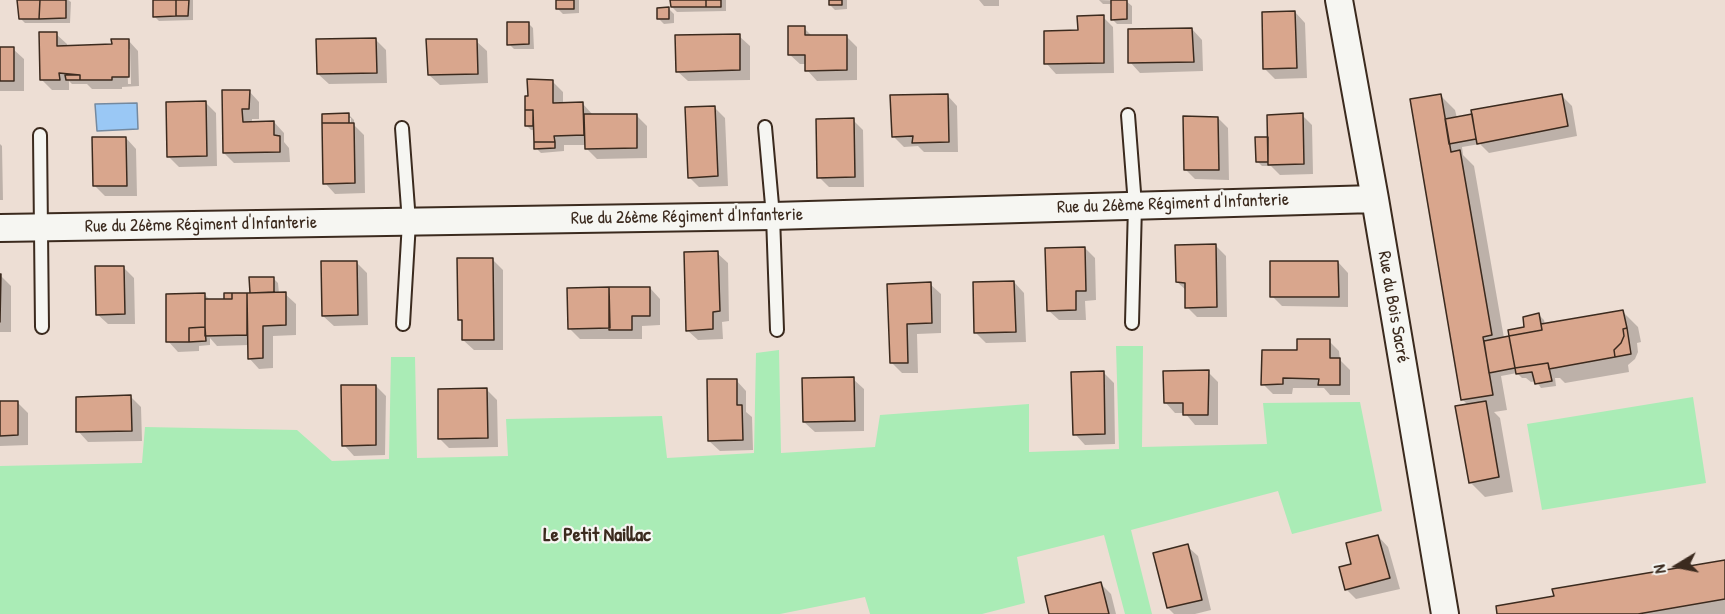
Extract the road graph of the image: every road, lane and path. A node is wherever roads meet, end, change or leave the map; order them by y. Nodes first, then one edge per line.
1 (1339, 0) edge
2 (1128, 115) dead end
3 (765, 127) dead end
4 (402, 128) dead end
5 (40, 135) dead end
6 (1375, 199) junction
7 (1135, 205) junction
8 (773, 216) junction
9 (409, 222) junction
10 (41, 227) junction
11 (0, 228) edge
12 (1132, 323) dead end
13 (403, 324) dead end
14 (42, 327) dead end
15 (777, 330) dead end
16 (1445, 614) edge

1 - 6 street, Rue du Bois Sacré
2 - 7 lane
3 - 8 lane
4 - 9 lane
5 - 10 lane
6 - 7 street, Rue du 26ème Régiment d'Infanterie
6 - 16 street, Rue du Bois Sacré
7 - 8 street, Rue du 26ème Régiment d'Infanterie
7 - 12 lane
8 - 9 street, Rue du 26ème Régiment d'Infanterie
8 - 15 lane
9 - 10 street, Rue du 26ème Régiment d'Infanterie
9 - 13 lane
10 - 11 street, Rue du 26ème Régiment d'Infanterie
10 - 14 lane

